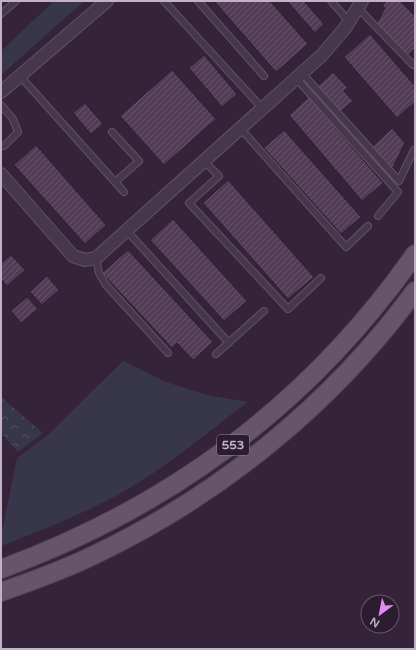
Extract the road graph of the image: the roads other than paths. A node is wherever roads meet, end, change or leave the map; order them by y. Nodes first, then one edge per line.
1 (16, 1) edge
2 (107, 1) edge
3 (164, 1) edge
4 (198, 1) edge
5 (331, 1) edge
6 (360, 4) edge
7 (1, 14) edge
8 (349, 21) junction
9 (415, 63) edge
10 (299, 75) junction
11 (20, 76) junction
12 (264, 76) dead end
13 (1, 92) edge
14 (1, 105) edge
15 (262, 108) junction
16 (240, 128) junction
17 (112, 132) dead end
18 (4, 146) dead end
19 (414, 150) edge
20 (204, 161) junction
21 (1, 174) edge
22 (115, 182) junction
23 (124, 192) dead end
24 (378, 216) dead end
25 (368, 226) dead end
26 (127, 231) junction
27 (415, 254) edge
28 (96, 258) junction
29 (321, 278) dead end
30 (415, 291) edge
31 (264, 311) dead end
32 (229, 343) junction
33 (168, 353) dead end
34 (216, 354) dead end
35 (1, 569) edge
36 (1, 592) edge

1 - 7 lane
2 - 11 street
3 - 15 lane
4 - 12 lane
5 - 8 lane
6 - 8 street
6 - 9 lane
8 - 10 street
10 - 15 street
10 - 19 lane
10 - 24 lane
11 - 13 street
11 - 22 lane
14 - 18 lane
15 - 16 street
16 - 20 street
16 - 25 lane
17 - 22 lane
20 - 26 street
20 - 29 lane
21 - 28 street
22 - 23 lane
26 - 28 street
26 - 32 lane
27 - 35 main road, 553
28 - 33 lane
30 - 36 main road, 553
31 - 32 lane
32 - 34 lane

